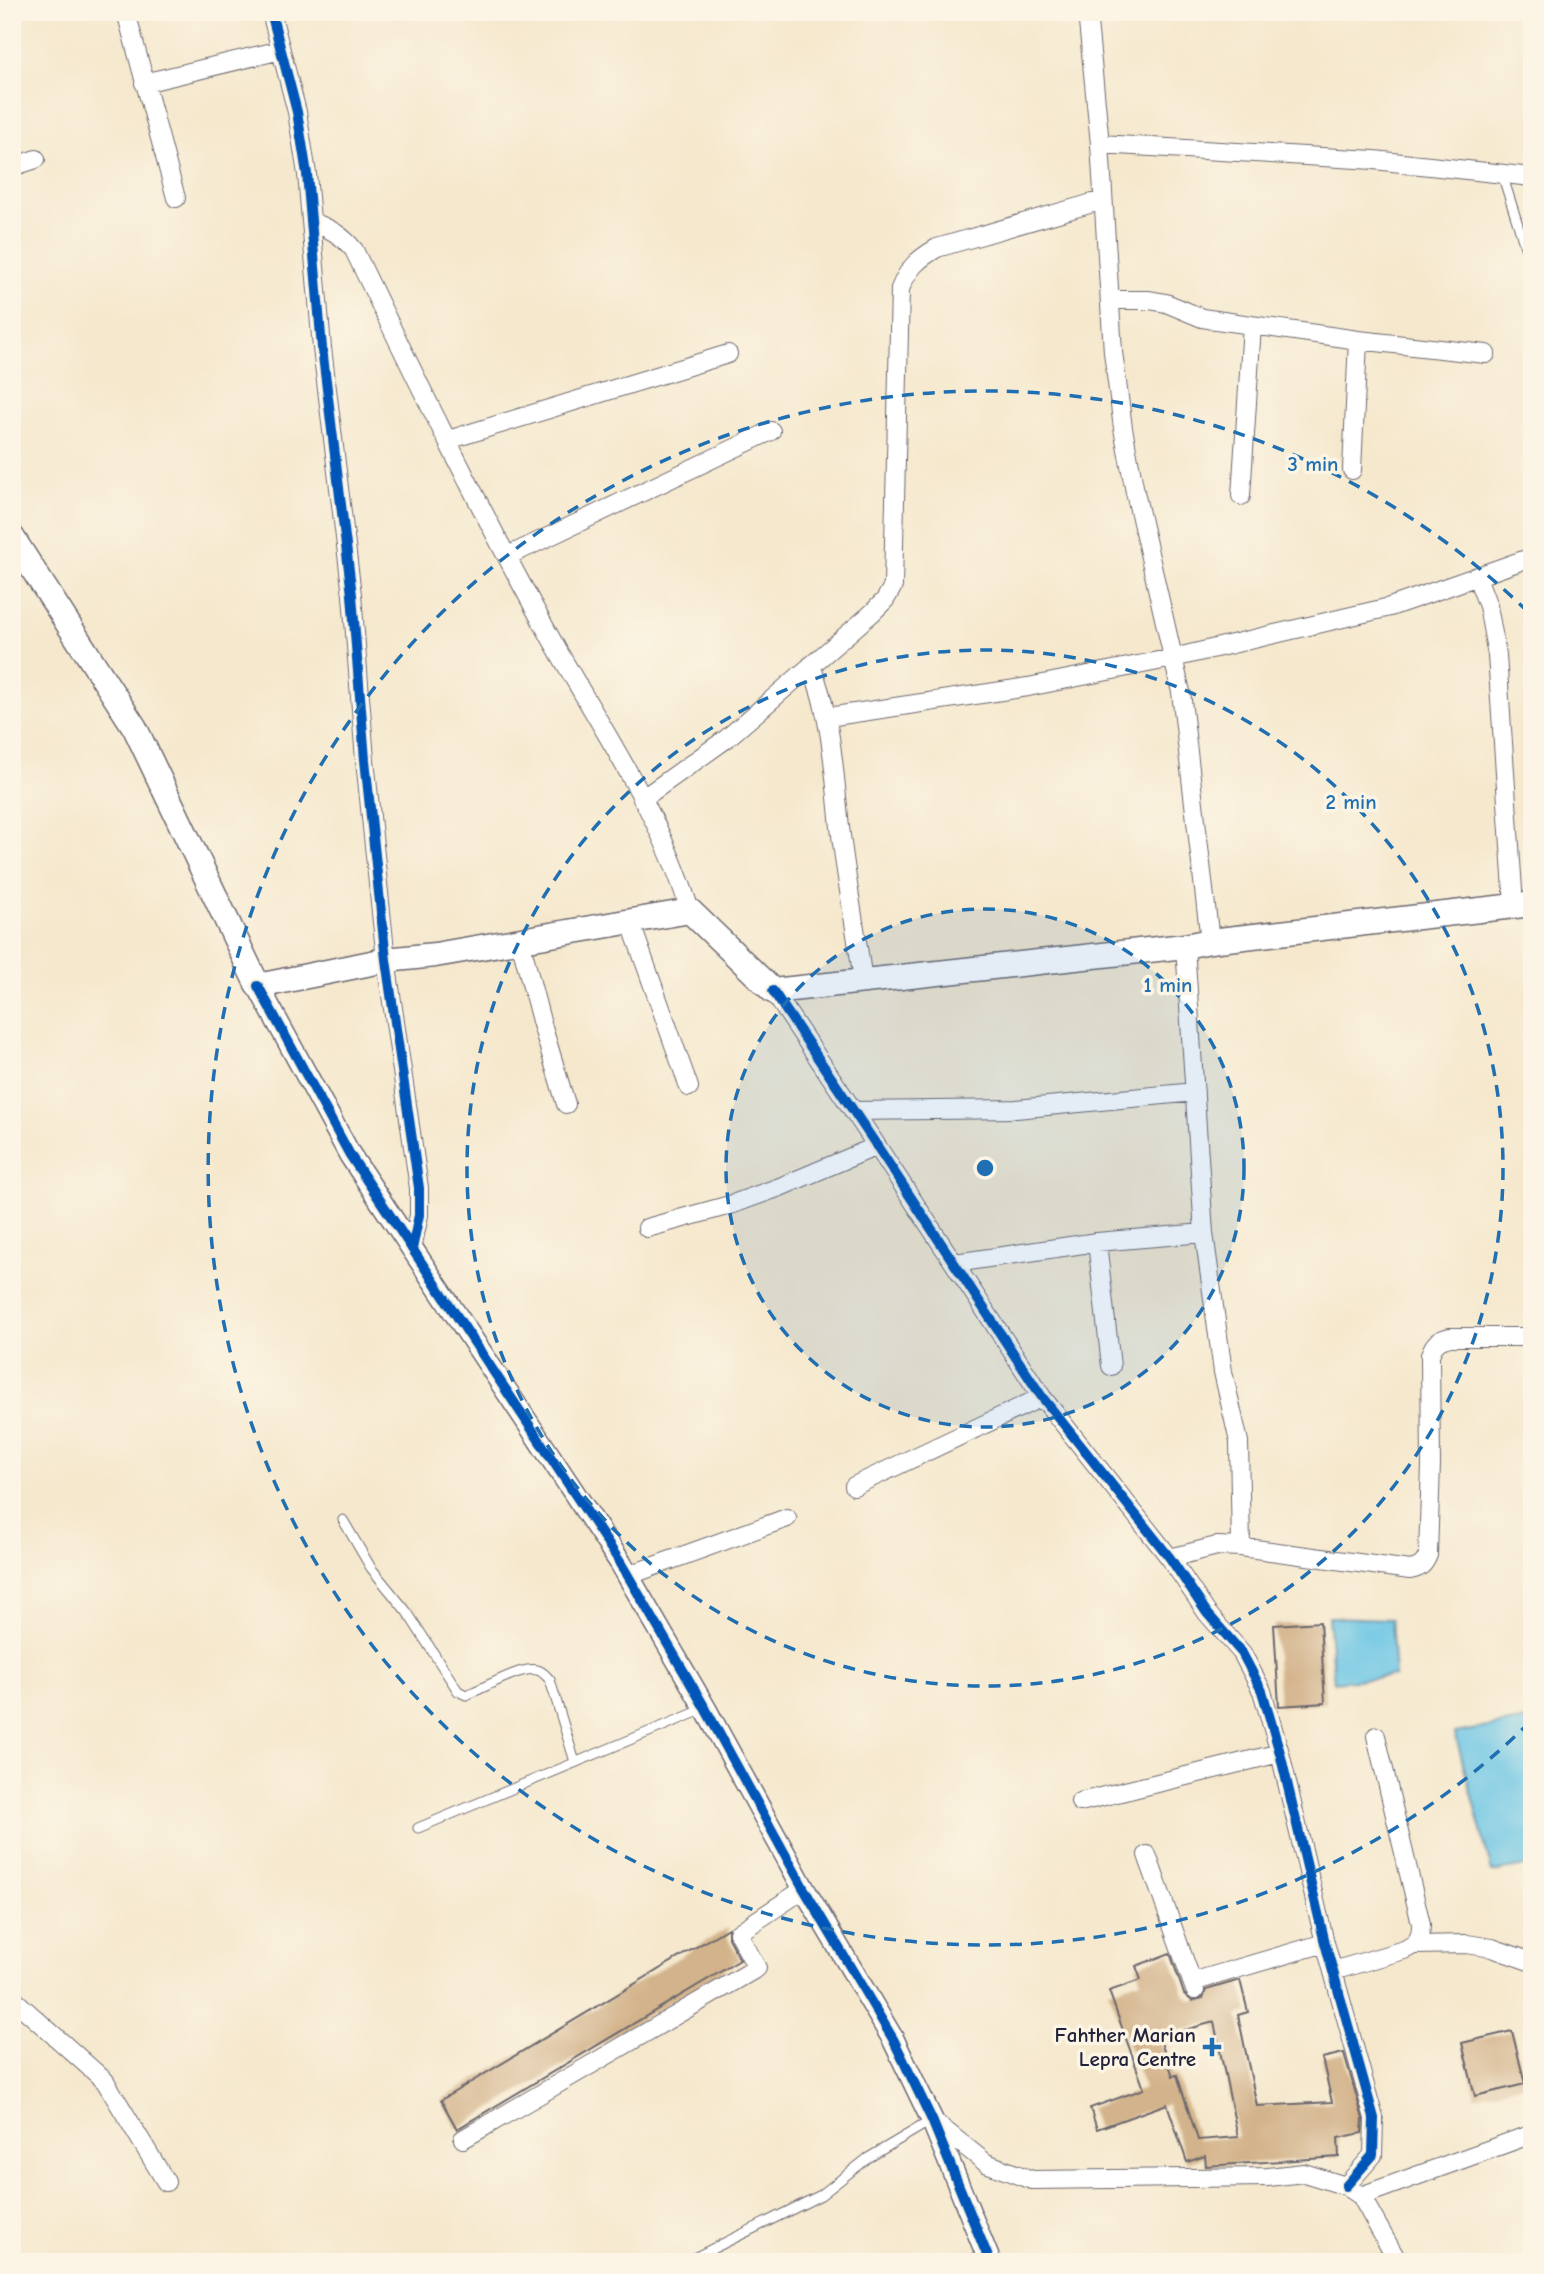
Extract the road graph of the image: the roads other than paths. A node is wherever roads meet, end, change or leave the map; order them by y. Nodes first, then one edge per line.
1 (125, 12) edge
2 (271, 12) edge
3 (1087, 12) edge
4 (281, 50) junction
5 (144, 83) junction
6 (1100, 144) junction
7 (36, 159) dead end
8 (12, 167) edge
9 (1502, 174) junction
10 (1532, 177) edge
11 (176, 198) dead end
12 (1103, 200) junction
13 (313, 222) junction
14 (1532, 269) edge
15 (1110, 300) junction
16 (1252, 325) junction
17 (1358, 340) junction
18 (728, 354) dead end
19 (1486, 354) dead end
20 (771, 431) dead end
21 (448, 440) junction
22 (1352, 470) dead end
23 (1241, 496) dead end
24 (12, 537) edge
25 (508, 556) junction
26 (1532, 557) edge
27 (1477, 577) junction
28 (1173, 658) junction
29 (811, 665) junction
30 (828, 717) junction
31 (642, 799) junction
32 (1523, 904) edge
33 (690, 911) junction
34 (630, 920) junction
35 (520, 940) junction
36 (1210, 941) junction
37 (1185, 946) junction
38 (386, 960) junction
39 (863, 981) junction
40 (258, 986) junction
41 (773, 991) junction
42 (689, 1087) dead end
43 (1195, 1092) junction
44 (566, 1104) dead end
45 (853, 1111) junction
46 (877, 1146) junction
47 (647, 1228) dead end
48 (1204, 1233) junction
49 (1097, 1242) junction
50 (412, 1250) junction
51 (955, 1263) junction
52 (1532, 1337) edge
53 (1111, 1366) dead end
54 (1042, 1397) junction
55 (854, 1486) dead end
56 (786, 1518) dead end
57 (343, 1520) dead end
58 (1241, 1547) junction
59 (1170, 1558) junction
60 (627, 1576) junction
61 (705, 1708) junction
62 (1376, 1736) dead end
63 (1280, 1753) junction
64 (575, 1762) junction
65 (1080, 1802) dead end
66 (418, 1828) dead end
67 (1147, 1855) dead end
68 (804, 1889) junction
69 (1325, 1943) junction
70 (1415, 1945) junction
71 (1532, 1962) edge
72 (1333, 1971) junction
73 (12, 1998) edge
74 (932, 2120) junction
75 (1532, 2134) edge
76 (463, 2139) dead end
77 (166, 2182) dead end
78 (1353, 2191) junction
79 (686, 2262) edge
80 (990, 2262) edge
81 (1398, 2262) edge

1 - 5 street
2 - 4 street
3 - 6 street
4 - 5 street
4 - 13 street
5 - 11 street
6 - 9 street
6 - 12 street
7 - 8 street
9 - 10 street
9 - 14 lane
12 - 15 street
12 - 29 street
13 - 21 street
13 - 38 street
15 - 16 street
15 - 28 street
16 - 17 street
16 - 23 street
17 - 19 street
17 - 22 street
18 - 21 street
20 - 25 street
21 - 25 street
24 - 40 main road
25 - 31 street
26 - 27 street
27 - 28 street
27 - 32 street
28 - 30 street
28 - 36 street
29 - 30 street
29 - 31 street
30 - 39 street
31 - 33 street
32 - 36 main road
33 - 34 main road
33 - 41 main road
34 - 35 main road
34 - 42 street
35 - 38 main road
35 - 44 street
36 - 37 main road
37 - 39 main road
37 - 43 street
38 - 40 main road
38 - 50 street
39 - 41 main road
40 - 50 street
41 - 45 street
43 - 45 street
43 - 48 street
45 - 46 street
46 - 47 street
46 - 51 street
48 - 49 street
48 - 58 street
49 - 51 street
49 - 53 street
50 - 60 street
51 - 54 street
52 - 58 street
54 - 55 street
54 - 59 street
56 - 60 street
57 - 64 lane
58 - 59 street
59 - 63 street
60 - 61 street
61 - 64 lane
61 - 68 street
62 - 70 street
63 - 65 street
63 - 69 street
64 - 66 lane
67 - 69 street
68 - 74 street
68 - 76 street
69 - 72 street
70 - 71 street
70 - 72 street
72 - 78 street
73 - 77 street
74 - 78 street
74 - 79 lane
74 - 80 street
75 - 78 street
78 - 81 street

